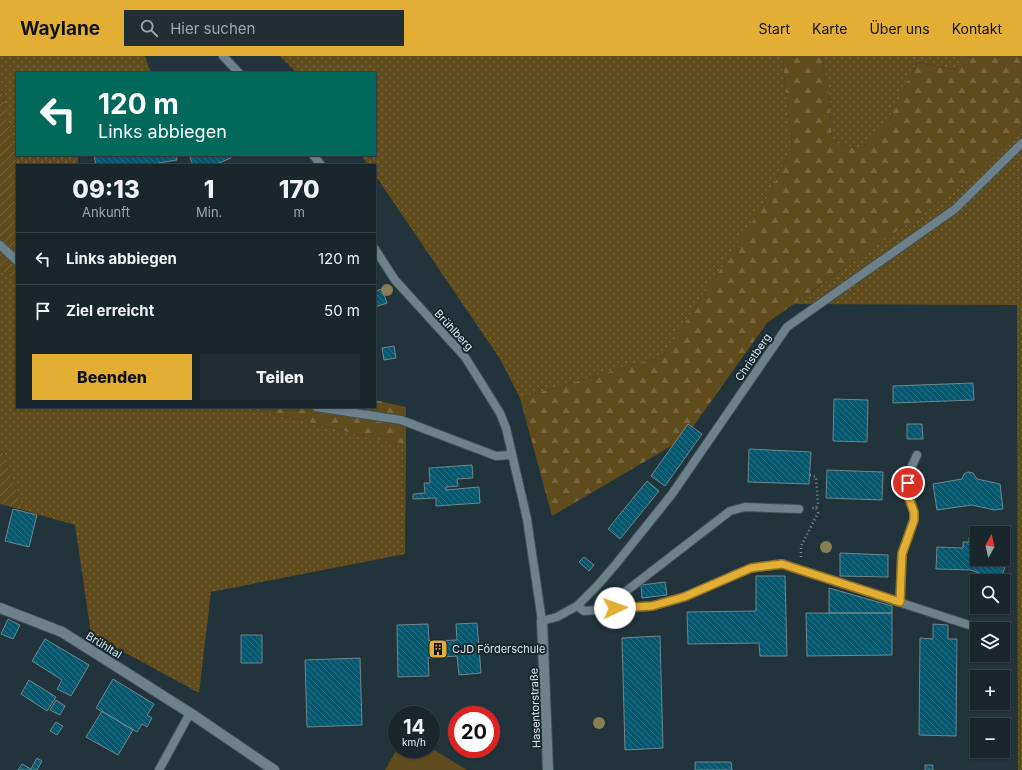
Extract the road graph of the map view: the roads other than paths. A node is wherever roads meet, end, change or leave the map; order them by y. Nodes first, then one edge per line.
1 (223, 56) edge
2 (238, 72) edge
3 (1022, 143) edge
4 (314, 156) edge
5 (320, 164) edge
6 (0, 245) edge
7 (376, 251) edge
8 (16, 260) edge
9 (323, 408) edge
10 (511, 455) junction
11 (917, 455) dead end
12 (799, 509) road end
13 (900, 602) junction
14 (577, 606) junction
15 (0, 608) edge
16 (615, 608) junction
17 (542, 621) junction
18 (970, 625) edge
19 (190, 713) junction
20 (159, 770) edge
21 (274, 770) edge
22 (548, 770) edge

1 - 2 lane
3 - 14 lane, Christberg
4 - 5 lane
6 - 8 lane
7 - 10 lane, Brühlberg
9 - 10 lane
10 - 17 lane, Brühlberg
11 - 13 lane
12 - 16 lane
13 - 16 lane
13 - 18 lane
14 - 16 lane
14 - 17 lane, Christberg
15 - 19 street, Brühltal
17 - 22 street, Hasentorstraße
19 - 20 lane
19 - 21 street, Brühltal

